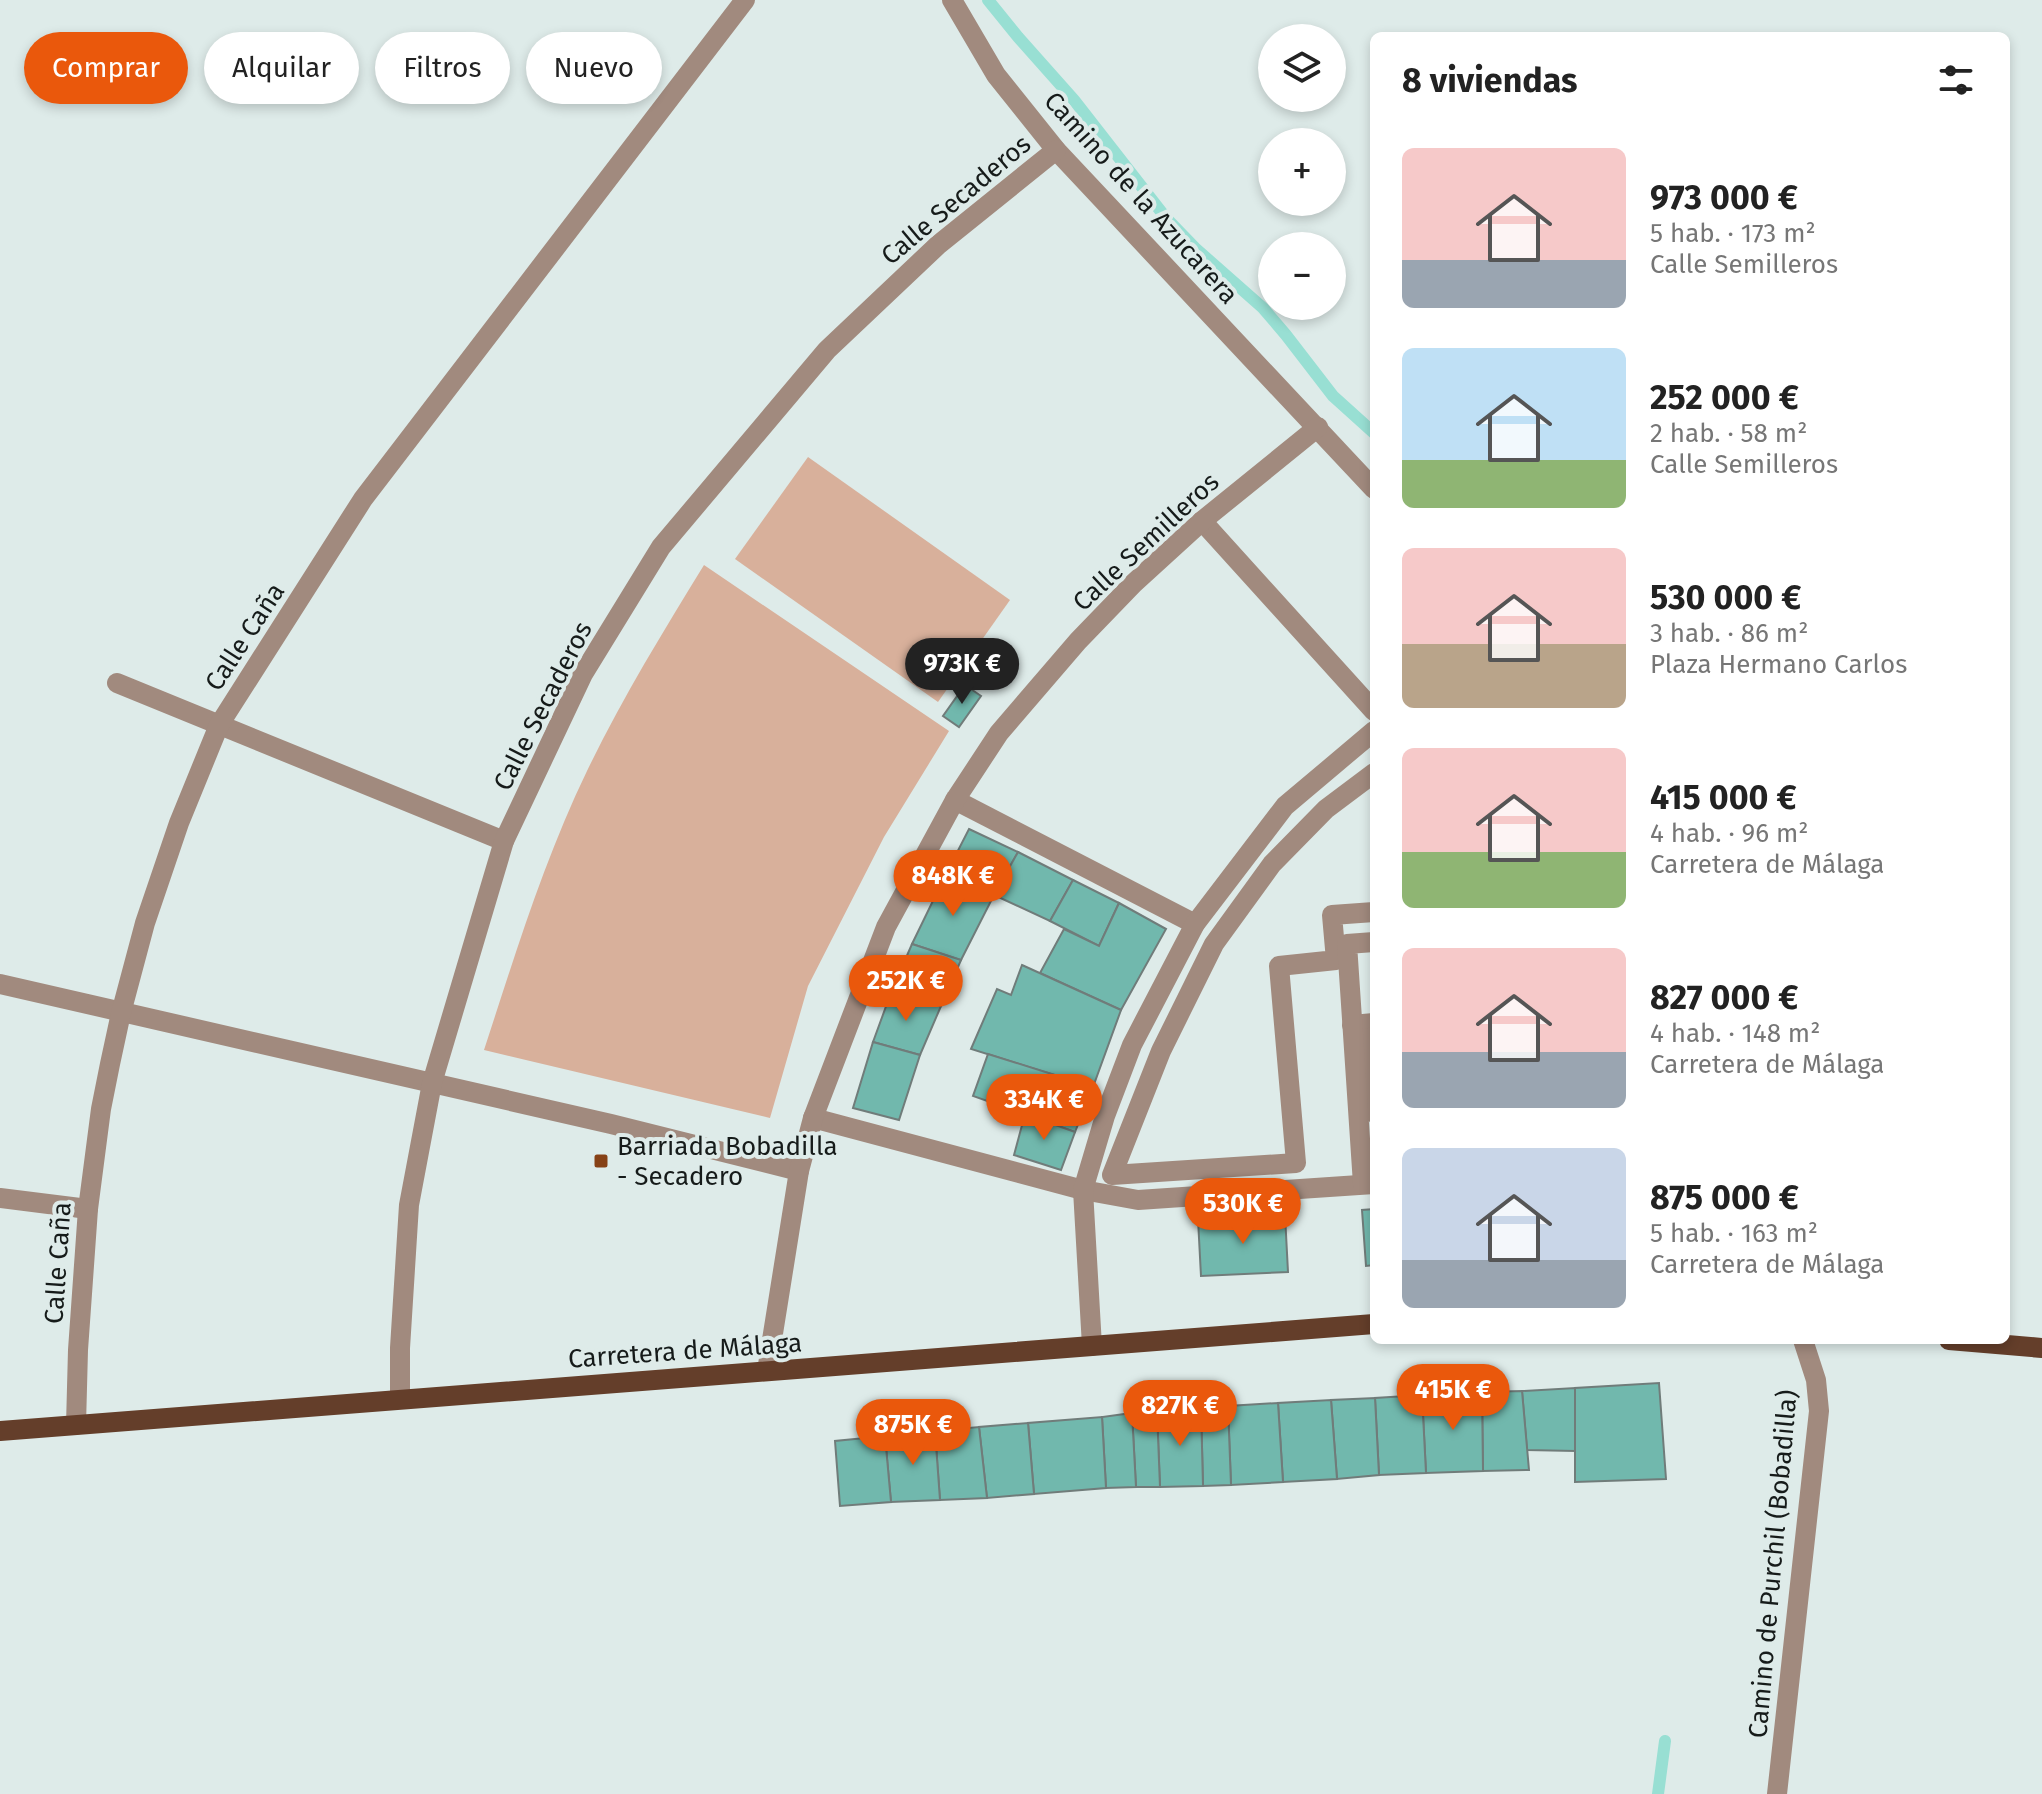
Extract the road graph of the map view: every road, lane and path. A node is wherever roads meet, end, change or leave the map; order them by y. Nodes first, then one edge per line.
1 (745, 0) edge
2 (952, 0) edge
3 (1056, 150) junction
4 (1318, 427) junction
5 (1370, 485) edge
6 (1202, 521) junction
7 (117, 683) dead end
8 (1370, 707) edge
9 (219, 725) junction
10 (1370, 734) edge
11 (1370, 776) edge
12 (955, 800) junction
13 (504, 841) junction
14 (1370, 912) edge
15 (1195, 924) junction
16 (1370, 942) edge
17 (0, 984) edge
18 (121, 1013) junction
19 (1370, 1023) edge
20 (1352, 1025) junction
21 (1370, 1038) edge
22 (1370, 1063) edge
23 (432, 1083) junction
24 (813, 1118) junction
25 (799, 1171) junction
26 (1368, 1184) edge
27 (1083, 1190) junction
28 (0, 1198) edge
29 (88, 1209) junction
30 (1370, 1324) edge
31 (1804, 1344) edge
32 (1996, 1344) edge
33 (1092, 1346) junction
34 (2042, 1348) edge
35 (767, 1371) junction
36 (400, 1399) junction
37 (76, 1425) junction
38 (0, 1431) edge
39 (1777, 1794) edge

1 - 9 street, Calle Caña
2 - 3 street, Camino de la Azucarera
3 - 4 street, Camino de la Azucarera
3 - 13 street, Calle Secaderos
4 - 5 street, Camino de la Azucarera
4 - 6 street, Calle Semilleros
6 - 8 street
6 - 12 street, Calle Semilleros
7 - 9 street
9 - 13 street
9 - 18 street, Calle Caña
10 - 15 street
11 - 14 street
12 - 15 street
12 - 24 street, Calle Semilleros
13 - 23 street, Calle Secaderos
15 - 27 street
16 - 20 street
17 - 18 street
18 - 23 street
18 - 29 street, Calle Caña
19 - 20 street
20 - 26 street
21 - 22 street
23 - 25 street
23 - 36 street, Calle Secaderos
24 - 25 street, Calle Semilleros
24 - 27 street
25 - 35 street, Calle Semilleros
26 - 27 street
27 - 33 street
28 - 29 street
29 - 37 street, Calle Caña
30 - 33 main road, Carretera de Málaga
31 - 39 street, Camino de Purchil (Bobadilla)
32 - 34 main road
33 - 35 main road, Carretera de Málaga
35 - 36 main road, Carretera de Málaga
36 - 37 main road, Carretera de Málaga
37 - 38 main road, Carretera de Málaga

